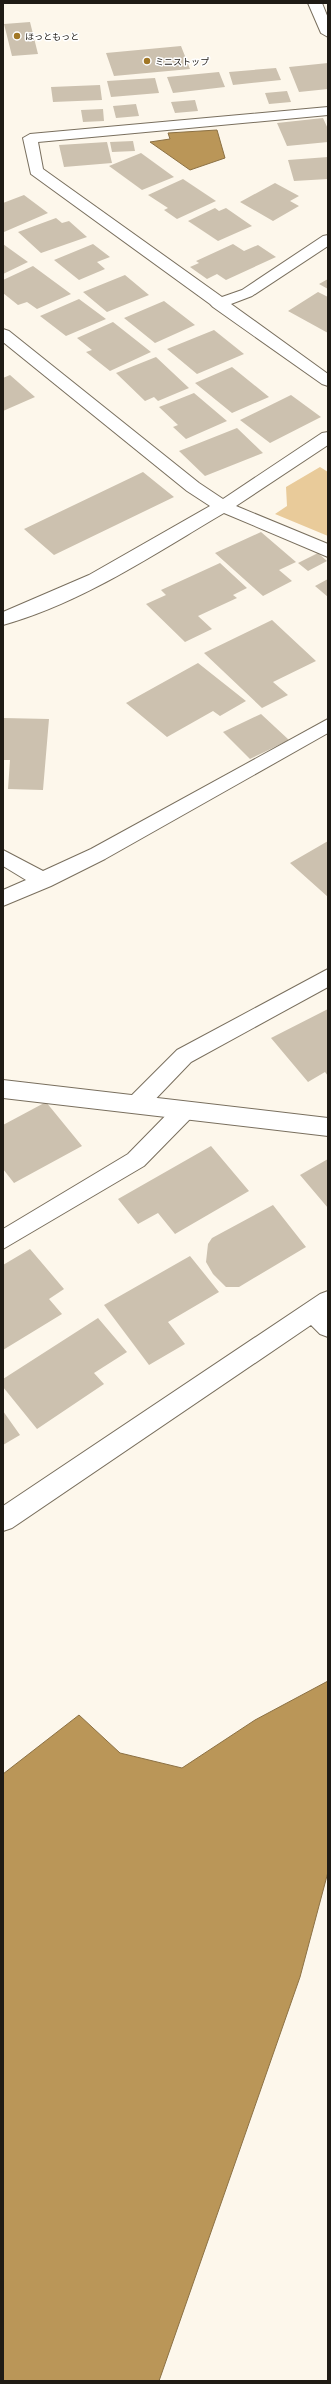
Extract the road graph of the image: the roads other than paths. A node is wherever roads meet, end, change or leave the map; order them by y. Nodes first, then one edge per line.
1 (315, 3) edge
2 (328, 33) edge
3 (328, 111) edge
4 (328, 239) edge
5 (218, 304) junction
6 (3, 334) edge
7 (328, 382) edge
8 (328, 437) edge
9 (222, 506) junction
10 (328, 551) edge
11 (3, 619) edge
12 (328, 725) edge
13 (3, 857) edge
14 (44, 881) junction
15 (3, 899) edge
16 (328, 977) edge
17 (3, 1089) edge
18 (137, 1104) junction
19 (184, 1111) junction
20 (328, 1127) edge
21 (3, 1240) edge
22 (323, 1313) edge
23 (3, 1520) edge

1 - 2 street
3 - 5 street
4 - 5 street
5 - 7 street
6 - 9 street
8 - 9 street
9 - 10 street
9 - 11 street
12 - 14 street
13 - 14 street
14 - 15 street
16 - 18 street
17 - 18 street
18 - 19 street
19 - 20 street
19 - 21 street
22 - 23 street

